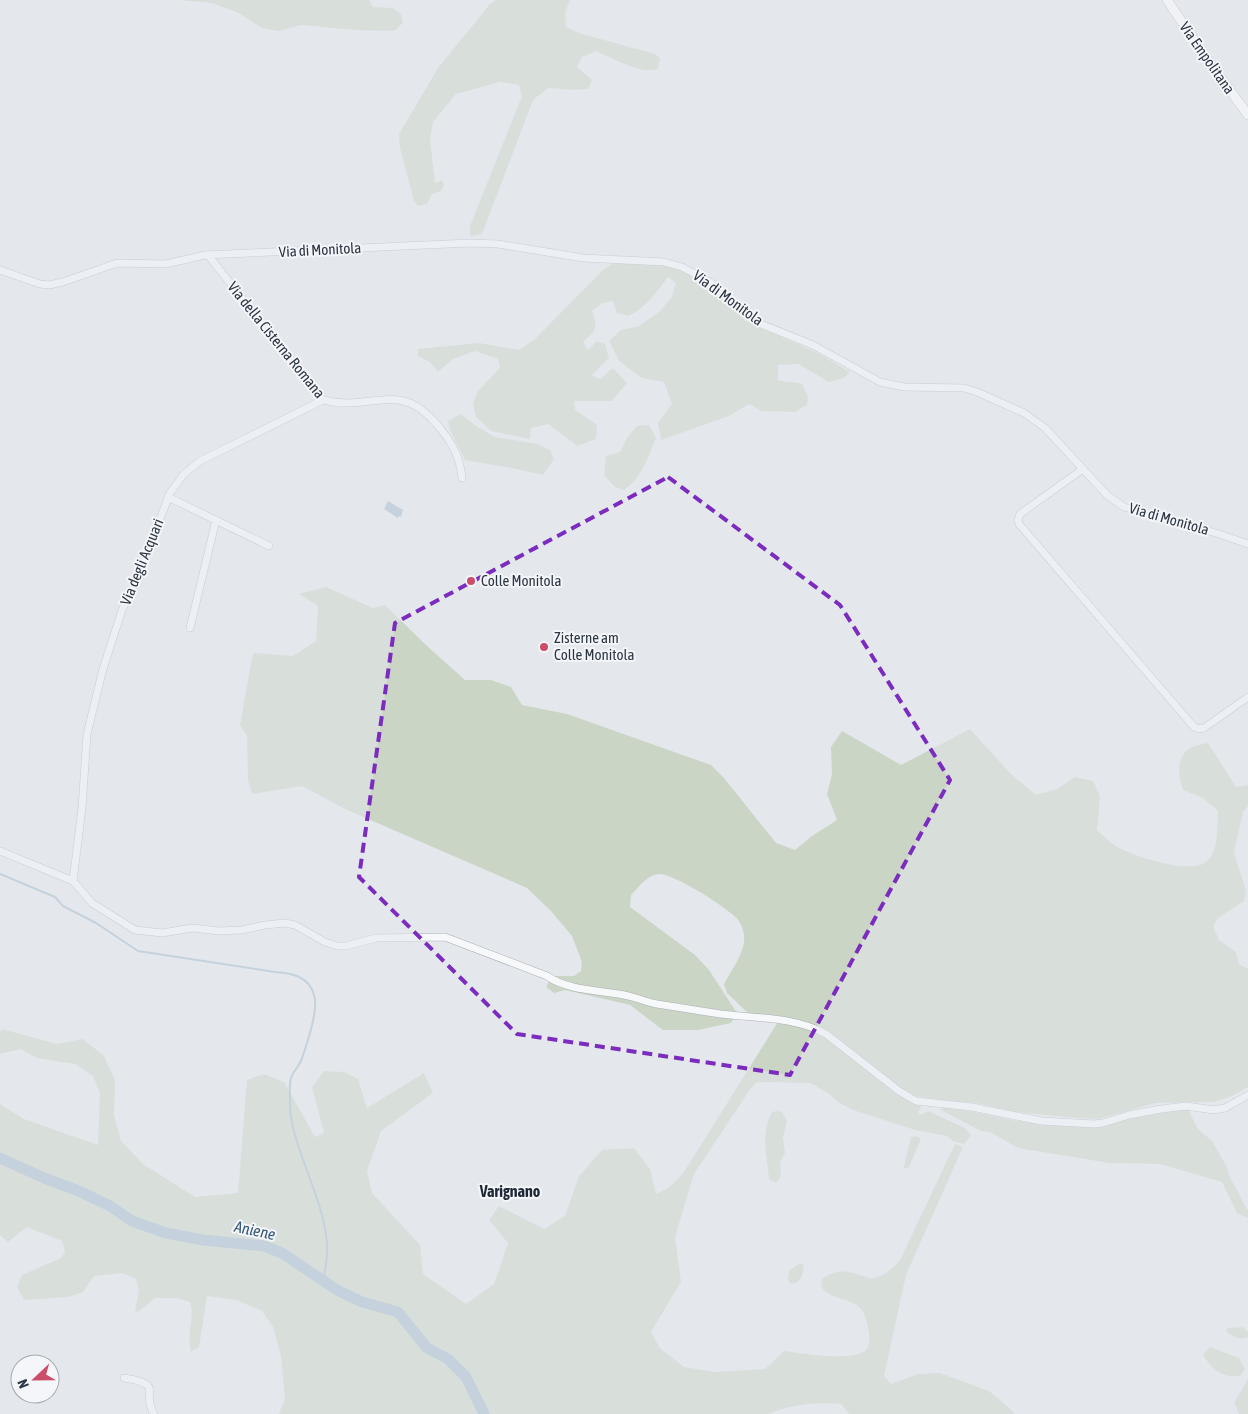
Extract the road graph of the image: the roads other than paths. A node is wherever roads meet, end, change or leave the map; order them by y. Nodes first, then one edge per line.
1 (1167, 0) edge
2 (1248, 115) edge
3 (208, 255) junction
4 (0, 270) edge
5 (323, 400) junction
6 (1083, 469) junction
7 (462, 478) dead end
8 (168, 497) junction
9 (216, 520) junction
10 (1248, 544) edge
11 (269, 546) dead end
12 (190, 628) dead end
13 (1248, 697) edge
14 (0, 851) edge
15 (73, 881) junction
16 (1248, 1094) edge
17 (124, 1378) dead end
18 (154, 1414) edge

1 - 2 main road, Via Empolitana
3 - 4 street, Via di Monitola
3 - 5 street, Via della Cisterna Romana
3 - 6 street, Via di Monitola
5 - 7 street, Via della Cisterna Romana
5 - 8 street, Via degli Acquari
6 - 10 street, Via di Monitola
6 - 13 street
8 - 9 street
8 - 15 street, Via degli Acquari
9 - 11 street
9 - 12 street
14 - 15 street
15 - 16 street
17 - 18 street

